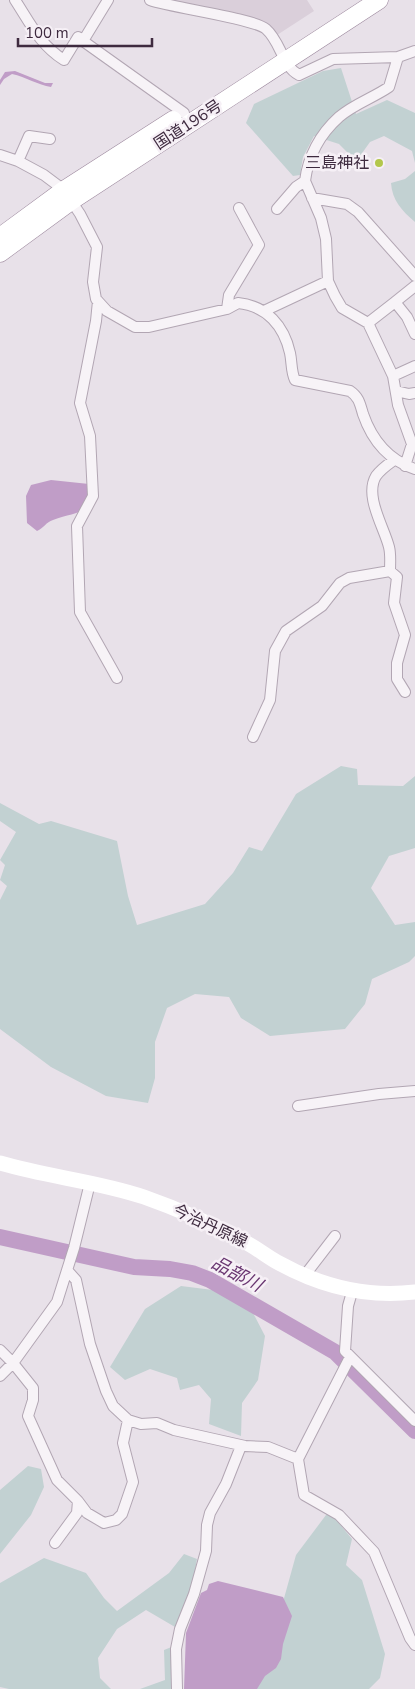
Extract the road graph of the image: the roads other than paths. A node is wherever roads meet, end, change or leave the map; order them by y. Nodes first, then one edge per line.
1 (15, 0) edge
2 (108, 0) edge
3 (150, 0) edge
4 (357, 0) edge
5 (379, 0) edge
6 (83, 40) junction
7 (415, 51) edge
8 (283, 56) junction
9 (398, 57) junction
10 (184, 113) junction
11 (50, 139) dead end
12 (0, 155) edge
13 (18, 161) junction
14 (305, 181) junction
15 (68, 195) junction
16 (312, 198) junction
17 (239, 208) dead end
18 (277, 209) dead end
19 (0, 237) edge
20 (0, 253) edge
21 (415, 276) edge
22 (328, 281) junction
23 (415, 286) edge
24 (98, 301) junction
25 (395, 302) junction
26 (227, 309) junction
27 (264, 311) junction
28 (368, 323) junction
29 (415, 334) edge
30 (415, 366) edge
31 (393, 376) junction
32 (396, 391) junction
33 (415, 393) edge
34 (394, 460) junction
35 (404, 466) junction
36 (415, 469) edge
37 (390, 570) junction
38 (117, 678) dead end
39 (405, 692) dead end
40 (253, 737) dead end
41 (415, 1092) edge
42 (298, 1106) dead end
43 (0, 1163) edge
44 (90, 1183) junction
45 (335, 1236) dead end
46 (67, 1270) junction
47 (304, 1275) junction
48 (352, 1292) junction
49 (415, 1292) edge
50 (0, 1350) edge
51 (350, 1357) junction
52 (12, 1363) junction
53 (0, 1376) edge
54 (128, 1420) junction
55 (415, 1421) edge
56 (241, 1446) junction
57 (298, 1459) junction
58 (78, 1502) junction
59 (55, 1543) dead end
60 (415, 1645) edge
61 (177, 1689) edge

1 - 6 street
2 - 6 street
3 - 8 street
4 - 8 highway, 国道196号
5 - 8 highway, 国道196号
6 - 10 street
7 - 9 street
8 - 9 street
8 - 10 highway, 国道196号
8 - 15 highway, 国道196号
9 - 14 street
10 - 15 highway, 国道196号
11 - 13 street
12 - 13 street
13 - 15 street
14 - 16 street
14 - 18 street
15 - 19 highway, 国道196号
15 - 20 highway, 国道196号
15 - 24 street
16 - 21 street
16 - 22 street
17 - 26 street
22 - 27 street
22 - 28 street
23 - 25 street
24 - 26 street
24 - 38 street
25 - 28 street
25 - 29 street
26 - 27 street
27 - 34 street
28 - 31 street
30 - 31 street
31 - 32 street
32 - 33 street
32 - 35 street
34 - 35 street
34 - 37 street
35 - 36 street
37 - 39 street
37 - 40 street
41 - 42 street
43 - 44 main road, 今治丹原線
44 - 46 street
44 - 47 main road, 今治丹原線
45 - 47 street
46 - 52 street
46 - 54 street
47 - 48 main road, 今治丹原線
48 - 49 main road, 今治丹原線
48 - 51 street
50 - 52 street
51 - 55 street
51 - 57 street
52 - 53 street
52 - 58 street
54 - 56 street
54 - 58 street
56 - 57 street
56 - 61 street
57 - 60 street
58 - 59 street

